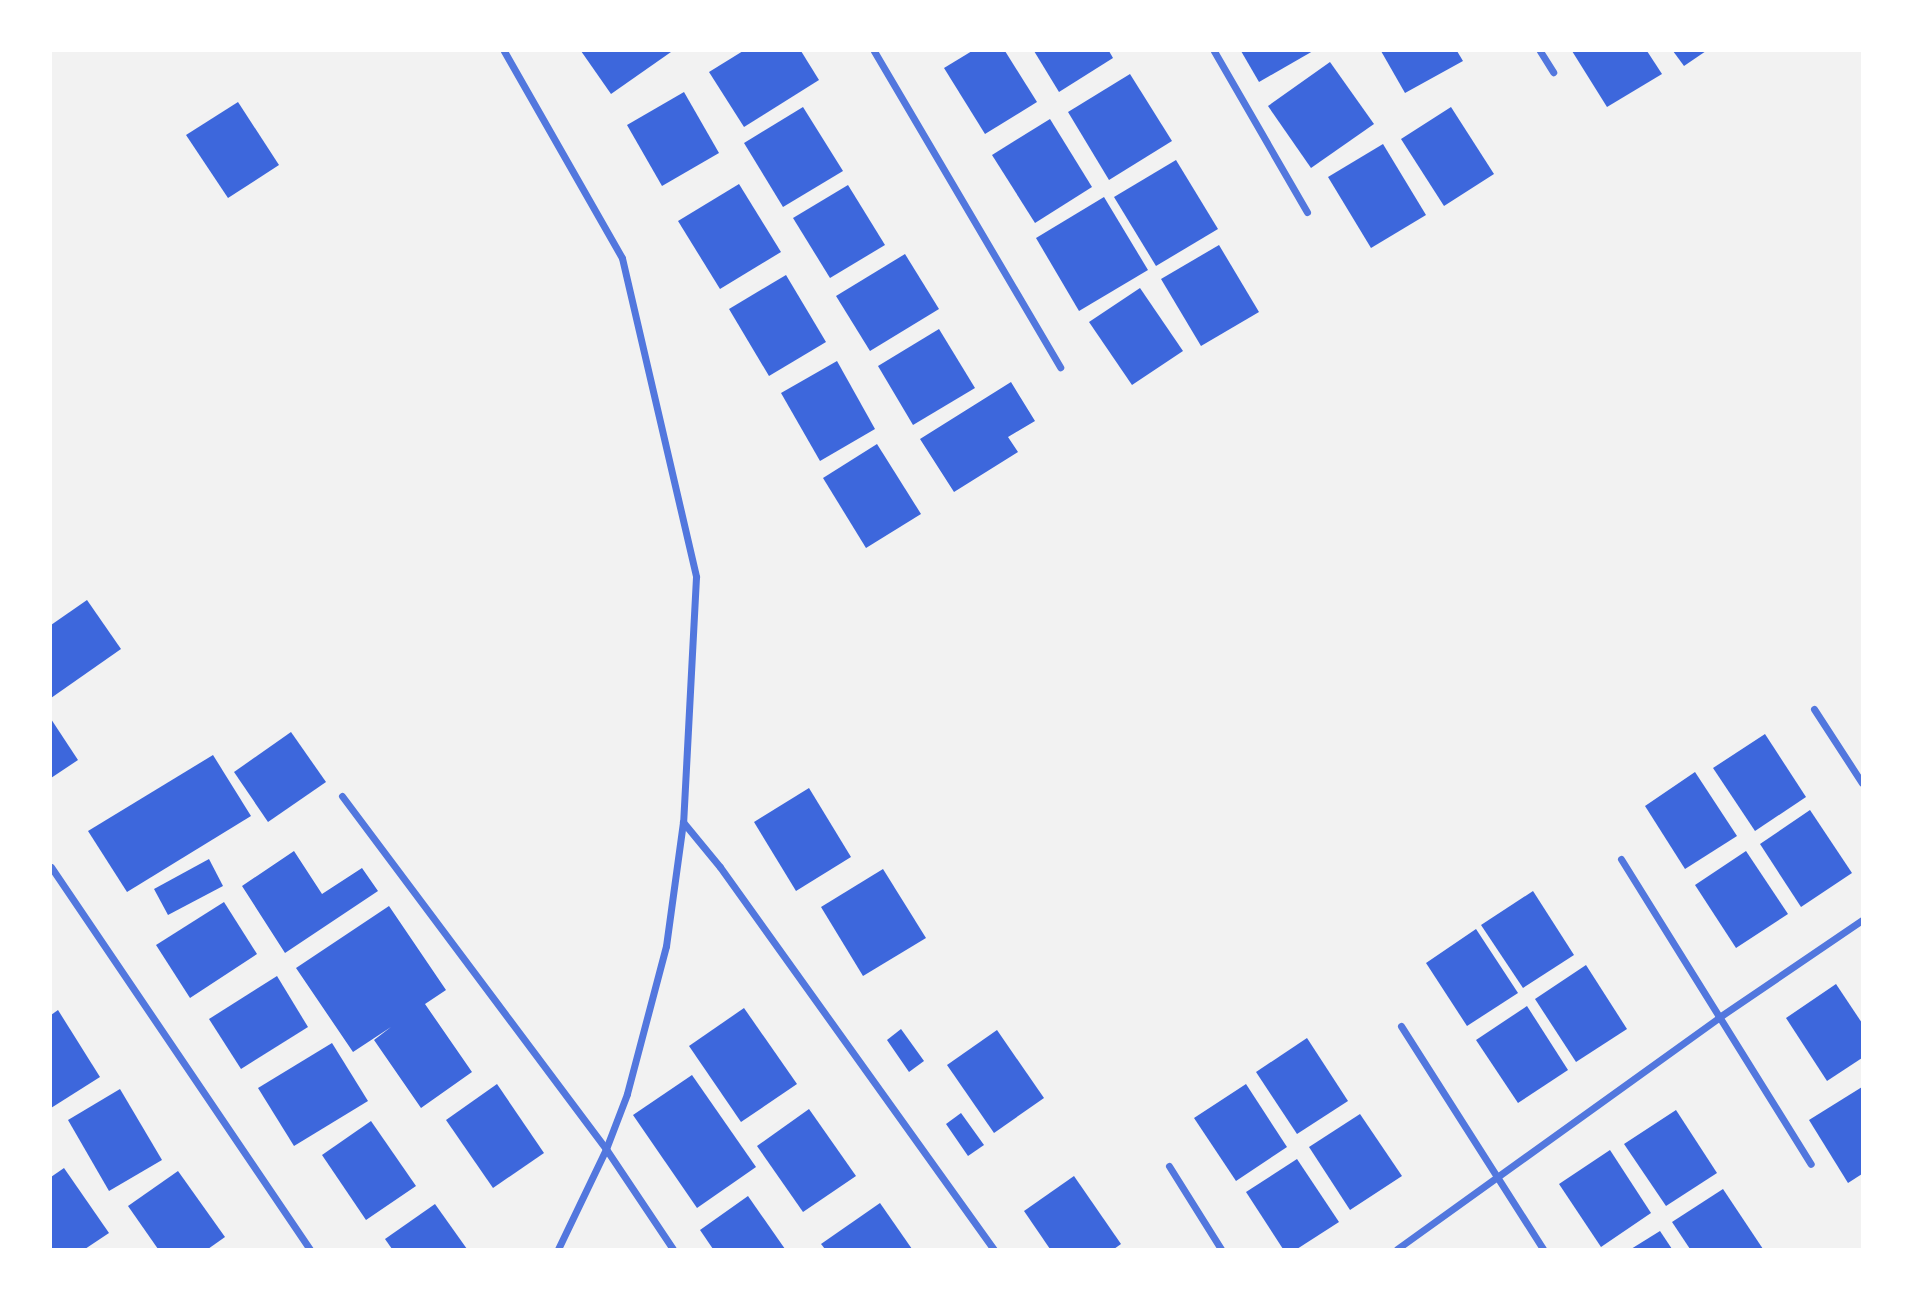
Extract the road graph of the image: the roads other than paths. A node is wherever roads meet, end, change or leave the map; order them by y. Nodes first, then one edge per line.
1 (503, 51) edge
2 (874, 51) edge
3 (1214, 51) edge
4 (1540, 51) edge
5 (1553, 72) dead end
6 (1307, 212) dead end
7 (1060, 367) dead end
8 (1814, 709) dead end
9 (1862, 783) edge
10 (342, 796) dead end
11 (683, 822) junction
12 (1621, 859) dead end
13 (51, 867) edge
14 (1862, 920) edge
15 (1718, 1018) junction
16 (1401, 1026) dead end
17 (606, 1149) junction
18 (1811, 1164) dead end
19 (1169, 1166) dead end
20 (1496, 1179) junction
21 (310, 1249) edge
22 (558, 1249) edge
23 (673, 1249) edge
24 (993, 1249) edge
25 (1221, 1249) edge
26 (1397, 1249) edge
27 (1542, 1249) edge

1 - 11 street
2 - 7 street
3 - 6 street
4 - 5 street
8 - 9 street
10 - 17 street
11 - 17 street
11 - 24 street
12 - 15 street
13 - 21 street
14 - 15 street
15 - 18 street
15 - 20 street
16 - 20 street
17 - 22 street
17 - 23 street
19 - 25 street
20 - 26 street
20 - 27 street

